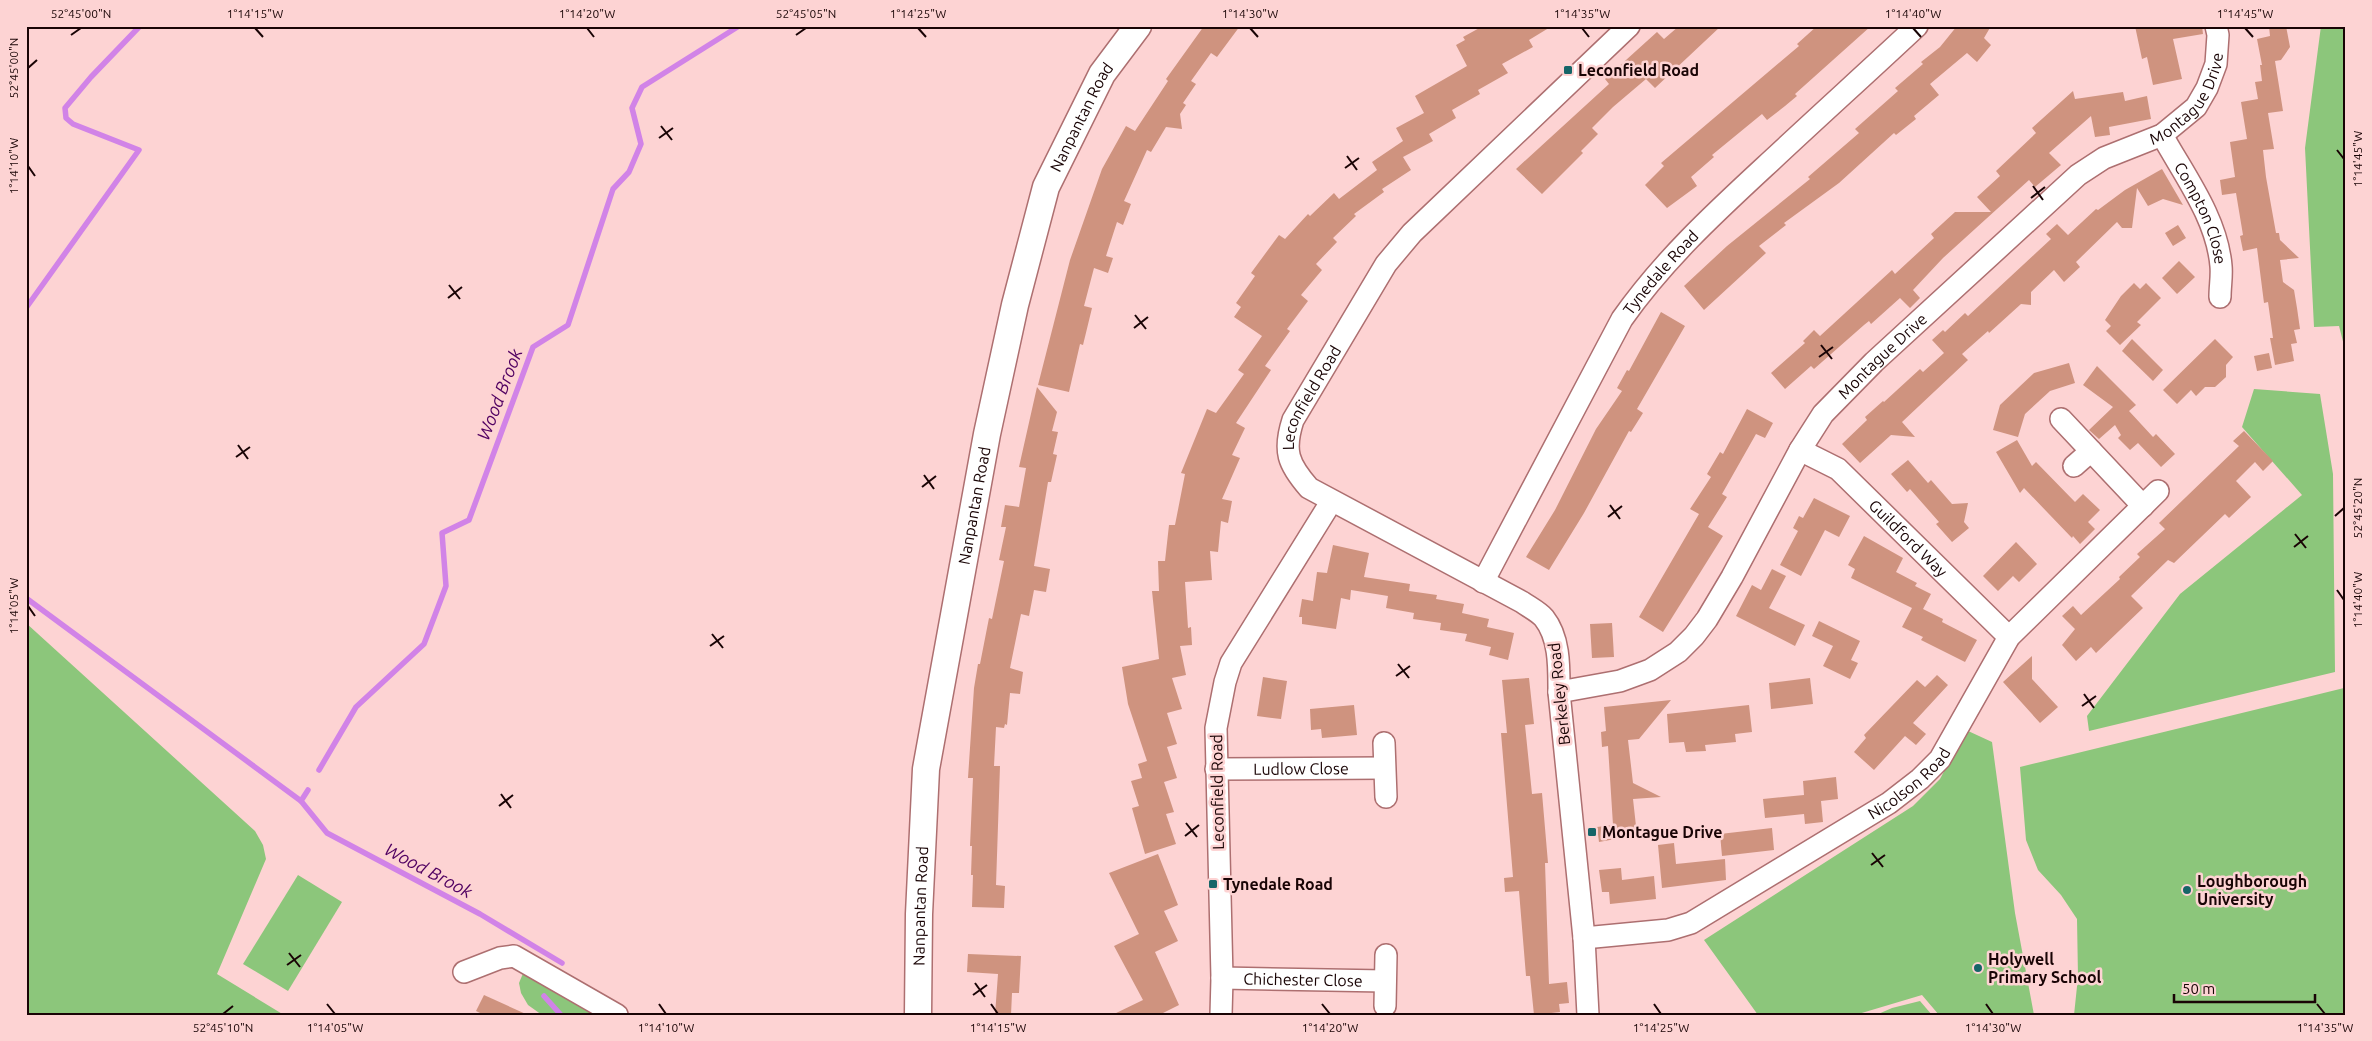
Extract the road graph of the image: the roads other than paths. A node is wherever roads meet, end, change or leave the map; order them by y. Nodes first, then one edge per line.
1 (1138, 26) edge
2 (1628, 26) edge
3 (1917, 26) edge
4 (2216, 26) edge
5 (2162, 135) junction
6 (2220, 297) dead end
7 (2060, 419) dead end
8 (1800, 450) junction
9 (2091, 451) junction
10 (2074, 466) dead end
11 (1331, 502) junction
12 (1483, 582) junction
13 (2009, 637) junction
14 (1559, 692) junction
15 (1384, 742) dead end
16 (1384, 768) junction
17 (1216, 769) junction
18 (1386, 797) dead end
19 (1584, 938) junction
20 (1386, 955) dead end
21 (464, 972) dead end
22 (1222, 978) junction
23 (1385, 981) junction
24 (1386, 1006) dead end
25 (617, 1015) edge
26 (918, 1015) edge
27 (1221, 1015) edge
28 (1588, 1015) edge

1 - 26 street, Nanpantan Road
2 - 11 street, Leconfield Road
3 - 12 street, Tynedale Road
4 - 5 street, Montague Drive
5 - 6 street, Compton Close
5 - 8 street, Montague Drive
7 - 9 street, Nicolson Road
8 - 13 street, Guildford Way
8 - 14 street, Montague Drive
9 - 10 street
9 - 13 street, Nicolson Road
11 - 12 street, Berkeley Road
11 - 17 street, Leconfield Road
12 - 14 street, Berkeley Road
13 - 19 street, Nicolson Road
14 - 19 street, Berkeley Road
15 - 16 street
16 - 17 street, Ludlow Close
16 - 18 street
17 - 22 street, Leconfield Road
19 - 28 street, Berkeley Road
20 - 23 street, Chichester Close
21 - 25 street
22 - 23 street, Chichester Close
22 - 27 street, Leconfield Road
23 - 24 street, Chichester Close

